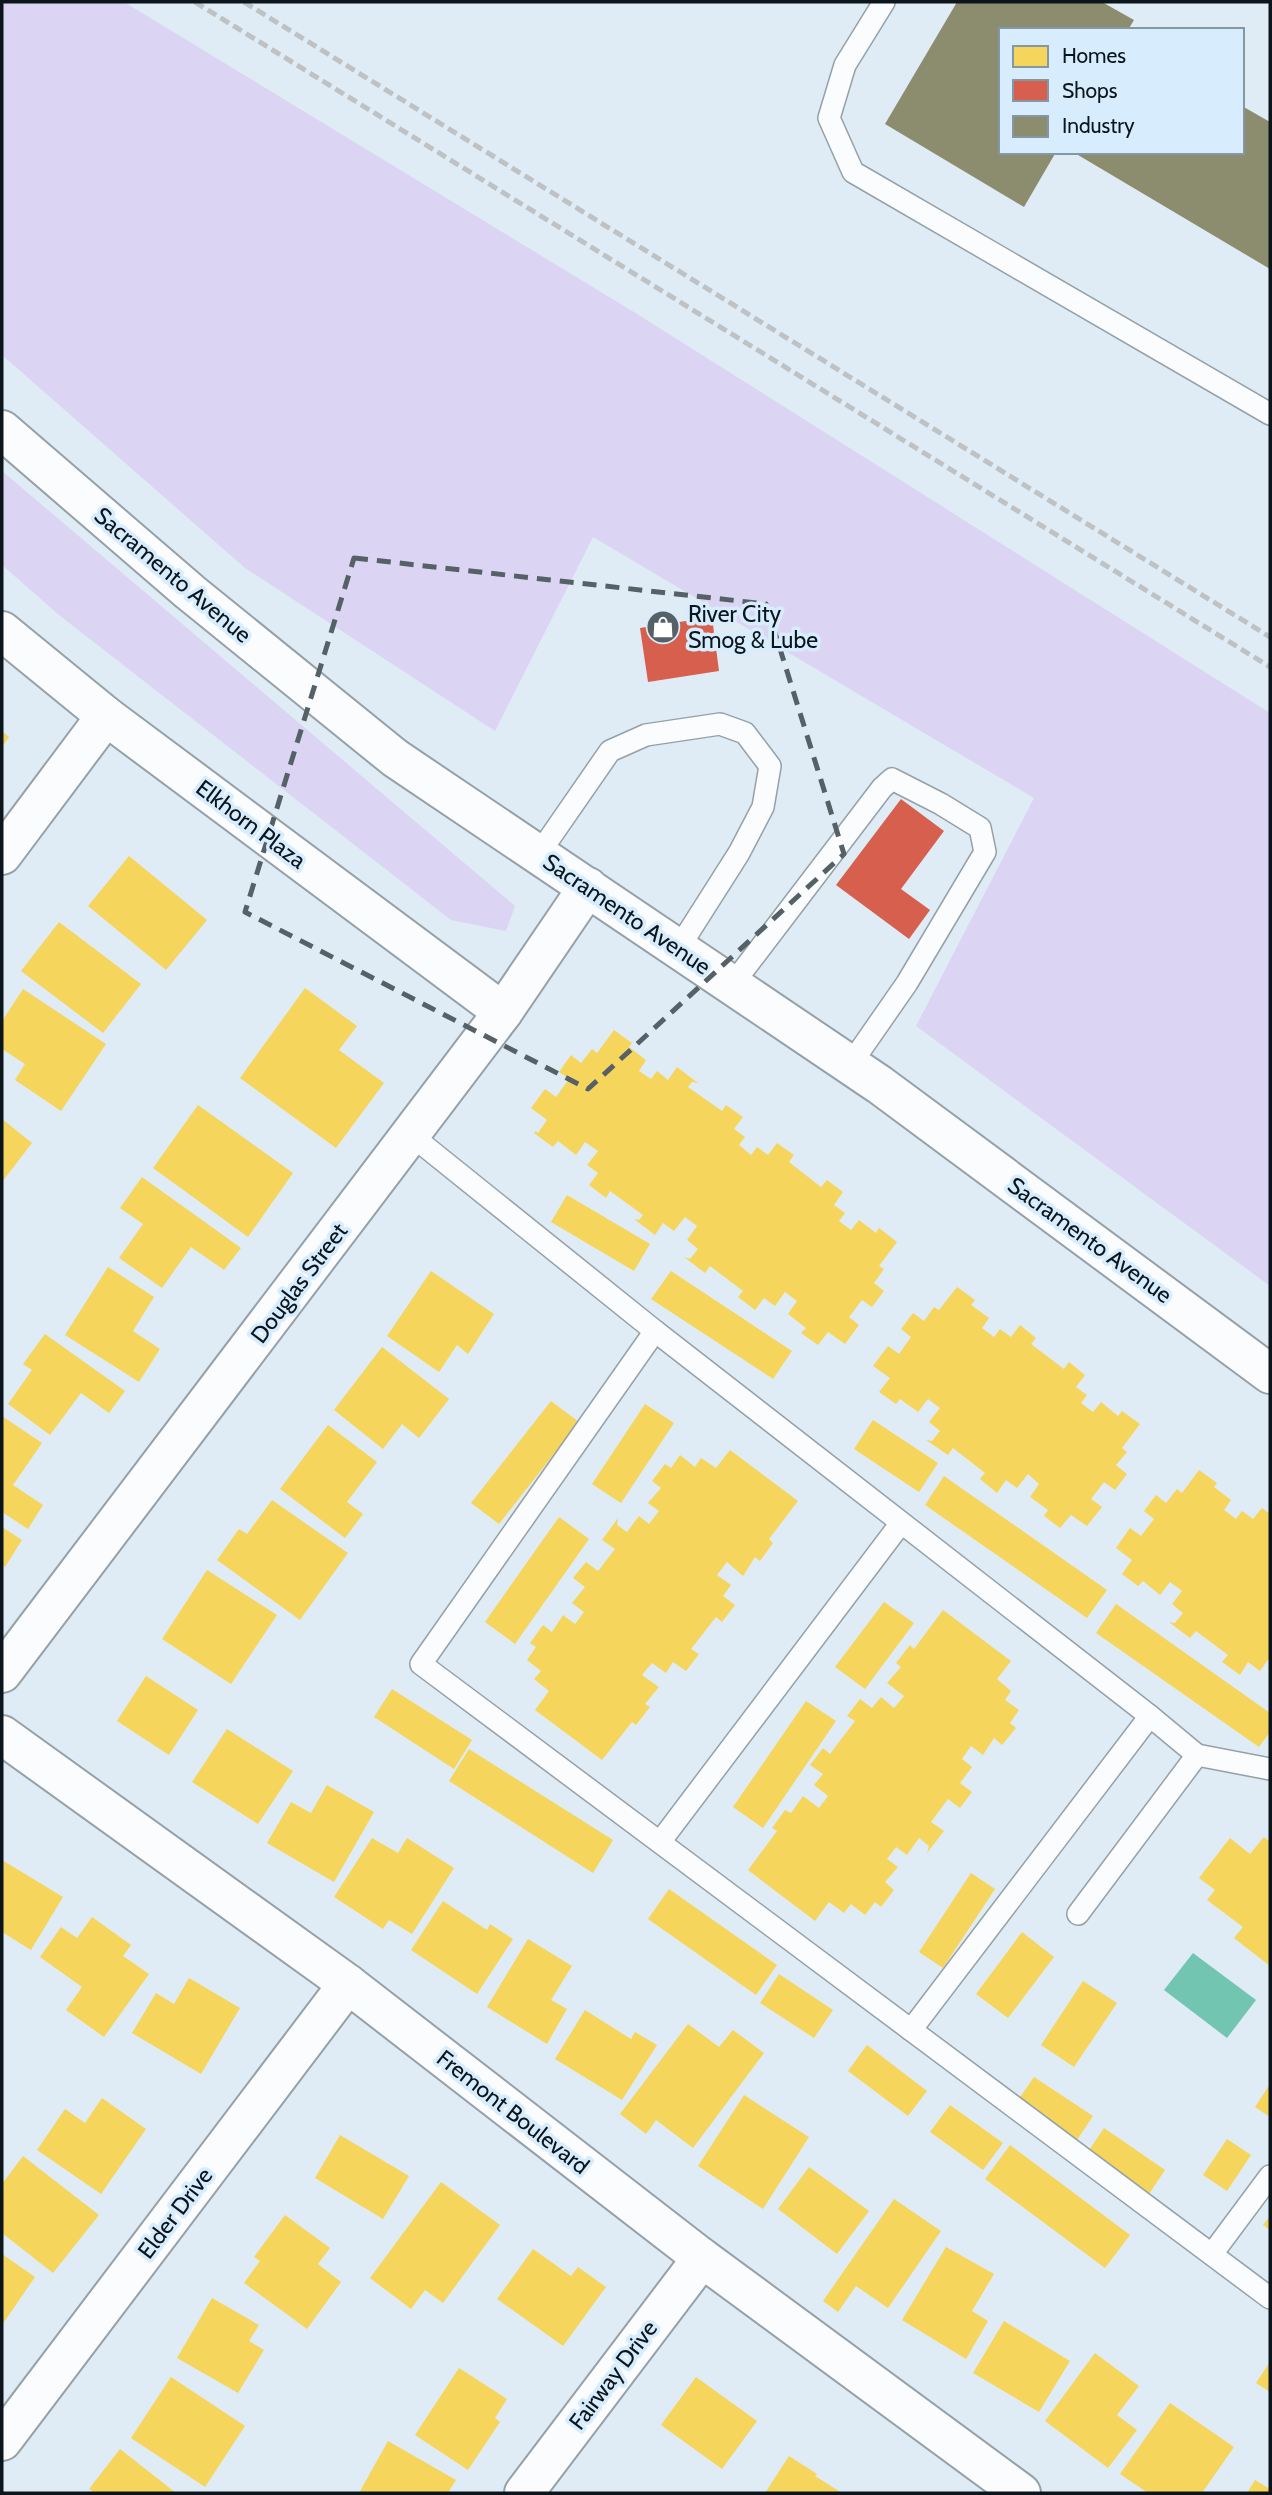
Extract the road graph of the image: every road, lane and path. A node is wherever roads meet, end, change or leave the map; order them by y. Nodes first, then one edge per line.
1 (884, 2) edge
2 (1270, 414) edge
3 (2, 430) edge
4 (2, 631) edge
5 (106, 716) junction
6 (2, 855) edge
7 (538, 855) junction
8 (588, 887) junction
9 (678, 949) junction
10 (732, 985) junction
11 (503, 1013) junction
12 (850, 1065) junction
13 (411, 1135) junction
14 (655, 1331) junction
15 (1270, 1374) edge
16 (901, 1523) junction
17 (2, 1673) edge
18 (1150, 1716) junction
19 (2, 1735) edge
20 (1197, 1755) junction
21 (1270, 1769) edge
22 (660, 1842) junction
23 (1078, 1914) dead end
24 (348, 1984) junction
25 (911, 2030) junction
26 (1270, 2176) edge
27 (1212, 2254) junction
28 (702, 2258) junction
29 (1270, 2298) edge
30 (2, 2441) edge
31 (524, 2493) edge
32 (1021, 2493) edge

1 - 2 lane
3 - 7 street, Sacramento Avenue
4 - 5 street, Elkhorn Plaza
5 - 6 street
5 - 11 street, Elkhorn Plaza
7 - 8 street, Sacramento Avenue
7 - 9 lane
8 - 9 street, Sacramento Avenue
8 - 11 street, Douglas Street
9 - 10 street, Sacramento Avenue
10 - 12 street, Sacramento Avenue
10 - 12 lane
11 - 13 street, Douglas Street
12 - 15 street, Sacramento Avenue
13 - 14 lane
13 - 17 street, Douglas Street
14 - 16 lane
14 - 22 lane
16 - 18 lane
16 - 22 lane
18 - 20 lane
18 - 25 lane
19 - 24 street, Fremont Boulevard
20 - 21 lane
20 - 23 lane
22 - 25 lane
24 - 28 street, Fremont Boulevard
24 - 30 street, Elder Drive
25 - 27 lane
26 - 27 lane
27 - 29 lane
28 - 31 street, Fairway Drive
28 - 32 street, Fremont Boulevard

